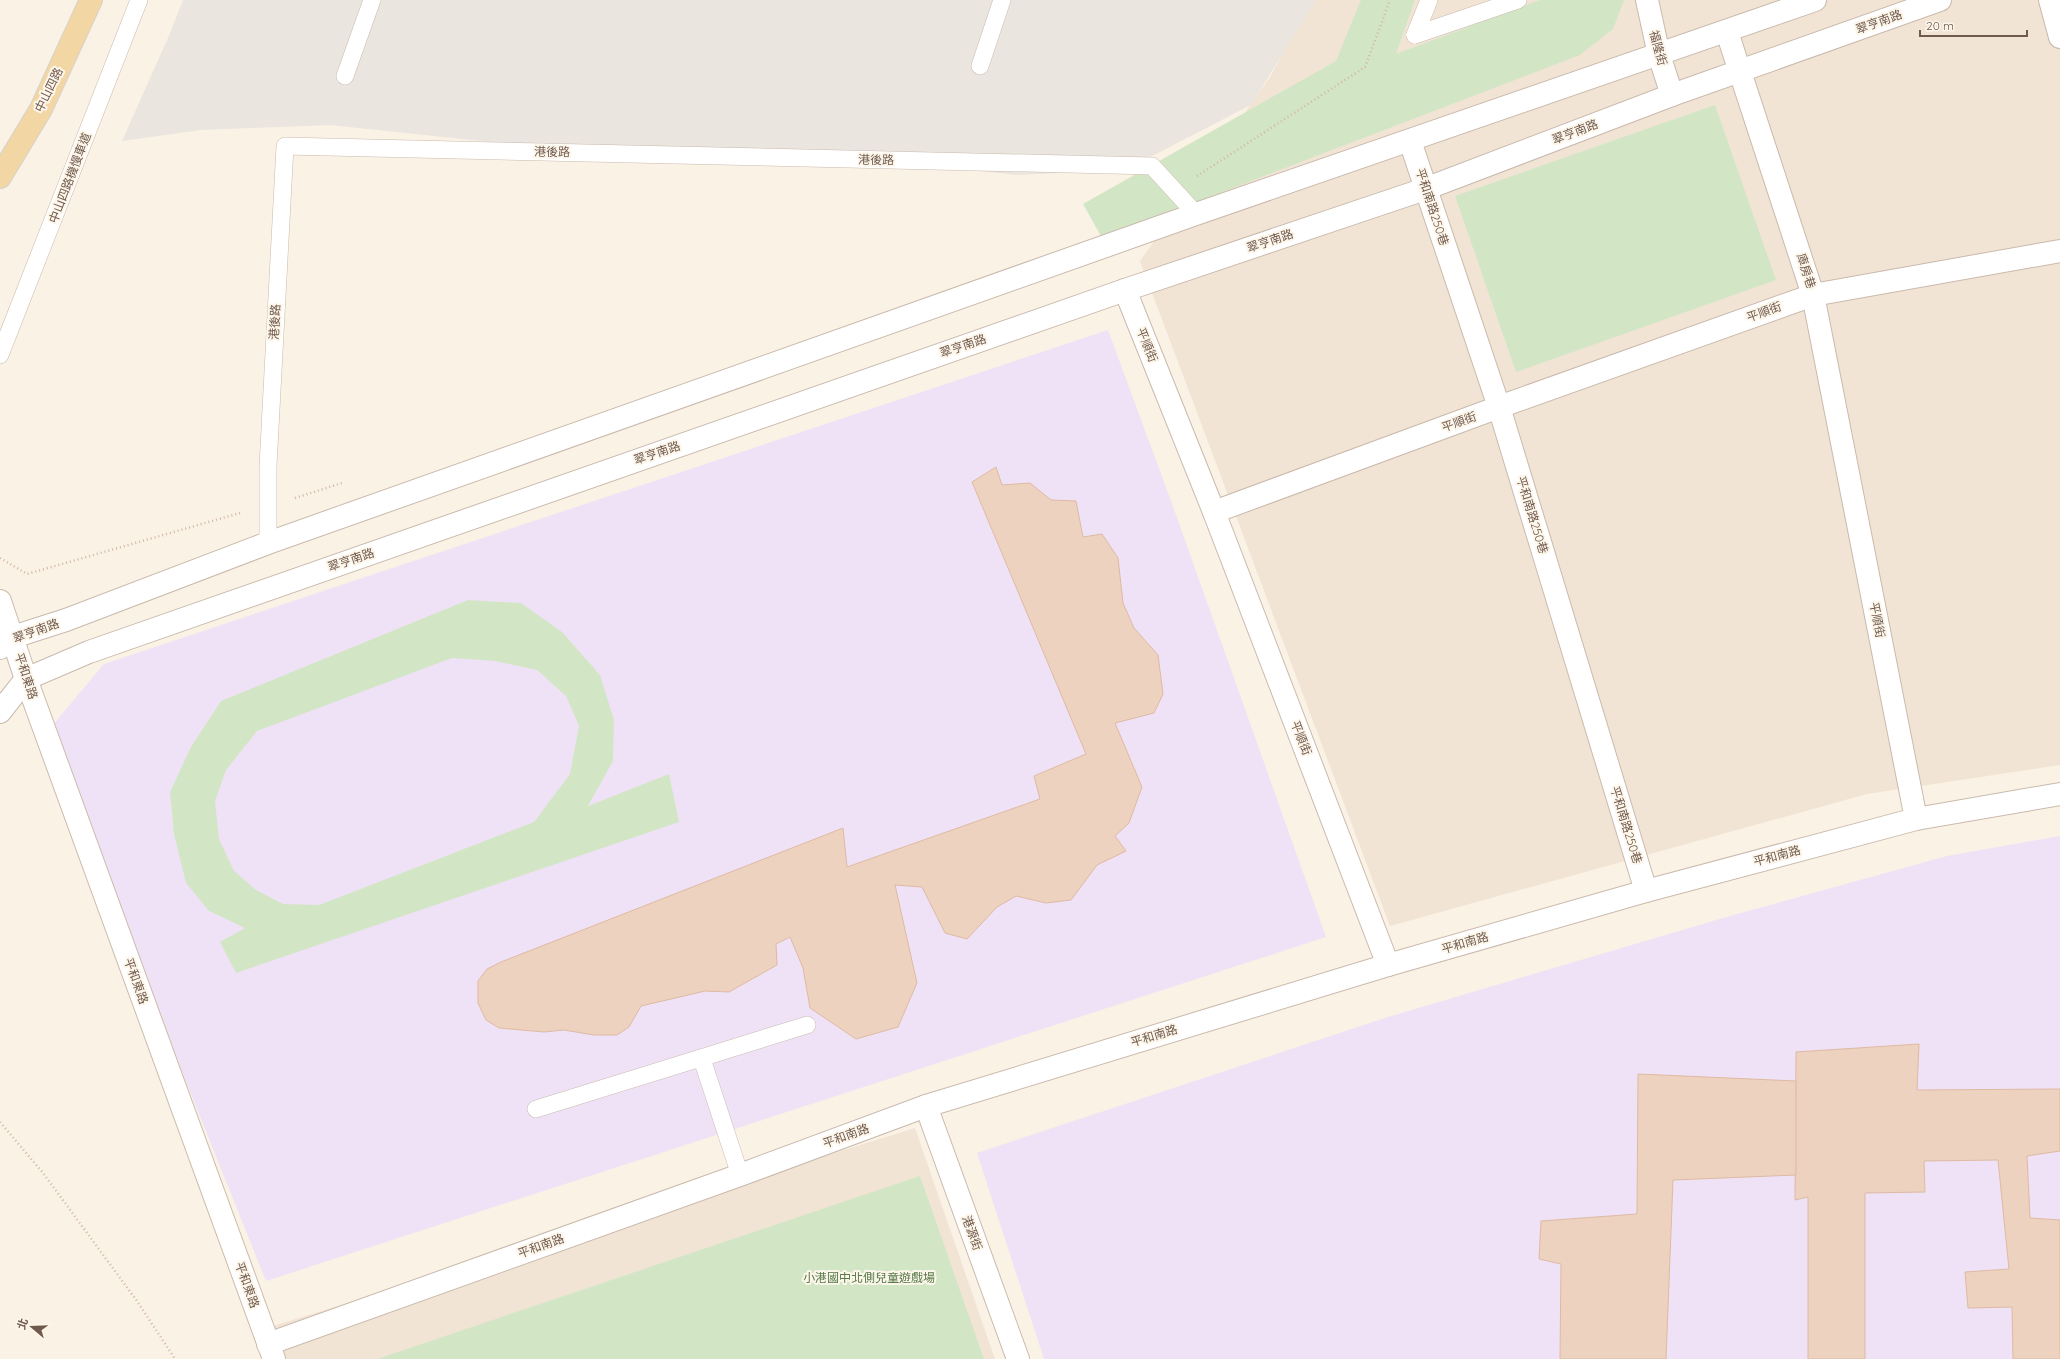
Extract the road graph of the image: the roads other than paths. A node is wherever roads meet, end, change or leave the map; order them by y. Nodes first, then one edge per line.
1 (90, 0) edge
2 (139, 0) edge
3 (372, 0) edge
4 (1002, 0) edge
5 (1429, 0) edge
6 (1518, 0) edge
7 (1647, 0) edge
8 (1815, 0) edge
9 (1940, 0) edge
10 (2050, 0) edge
11 (1727, 32) junction
12 (2060, 37) edge
13 (1659, 55) junction
14 (980, 66) dead end
15 (1740, 72) junction
16 (345, 76) dead end
17 (1672, 95) junction
18 (1410, 141) junction
19 (0, 177) edge
20 (1425, 189) junction
21 (1196, 214) junction
22 (2060, 251) edge
23 (1125, 290) junction
24 (1813, 295) junction
25 (0, 355) edge
26 (1499, 407) junction
27 (1214, 512) junction
28 (268, 543) junction
29 (0, 601) edge
30 (6, 642) edge
31 (26, 678) junction
32 (0, 712) edge
33 (2060, 794) edge
34 (1916, 819) junction
35 (1646, 891) junction
36 (1388, 965) junction
37 (807, 1025) dead end
38 (702, 1059) junction
39 (926, 1106) junction
40 (536, 1110) dead end
41 (740, 1175) junction
42 (271, 1351) edge
43 (1018, 1359) edge

1 - 19 main road, 中山四路
2 - 25 lane, 中山四路機慢車道
3 - 16 lane
4 - 14 lane
5 - 6 lane
7 - 13 street, 福隆街
8 - 11 street, 翠亨南路
9 - 15 street, 翠亨南路
10 - 12 street
11 - 13 street, 翠亨南路
11 - 15 street, 庫房巷
13 - 17 street, 福隆街
13 - 18 street, 翠亨南路
15 - 17 street, 翠亨南路
15 - 24 street, 庫房巷
17 - 20 street, 翠亨南路
18 - 20 street, 平和南路250巷
18 - 21 street, 翠亨南路
20 - 23 street, 翠亨南路
20 - 26 street, 平和南路250巷
21 - 28 street, 翠亨南路
21 - 28 lane, 港後路
22 - 24 street, 庫房巷
23 - 27 street, 平順街
23 - 31 street, 翠亨南路
24 - 26 street, 平順街
24 - 34 street, 平順街
26 - 27 street, 平順街
26 - 35 street, 平和南路250巷
27 - 36 street, 平順街
28 - 30 street, 翠亨南路
29 - 30 street, 平和東路
30 - 31 street, 平和東路
31 - 32 street
31 - 42 street, 平和東路
33 - 34 street, 平和南路
34 - 35 street, 平和南路
35 - 36 street, 平和南路
36 - 39 street, 平和南路
37 - 38 lane
38 - 40 lane
38 - 41 lane
39 - 41 street, 平和南路
39 - 43 street, 港源街
41 - 42 street, 平和南路

